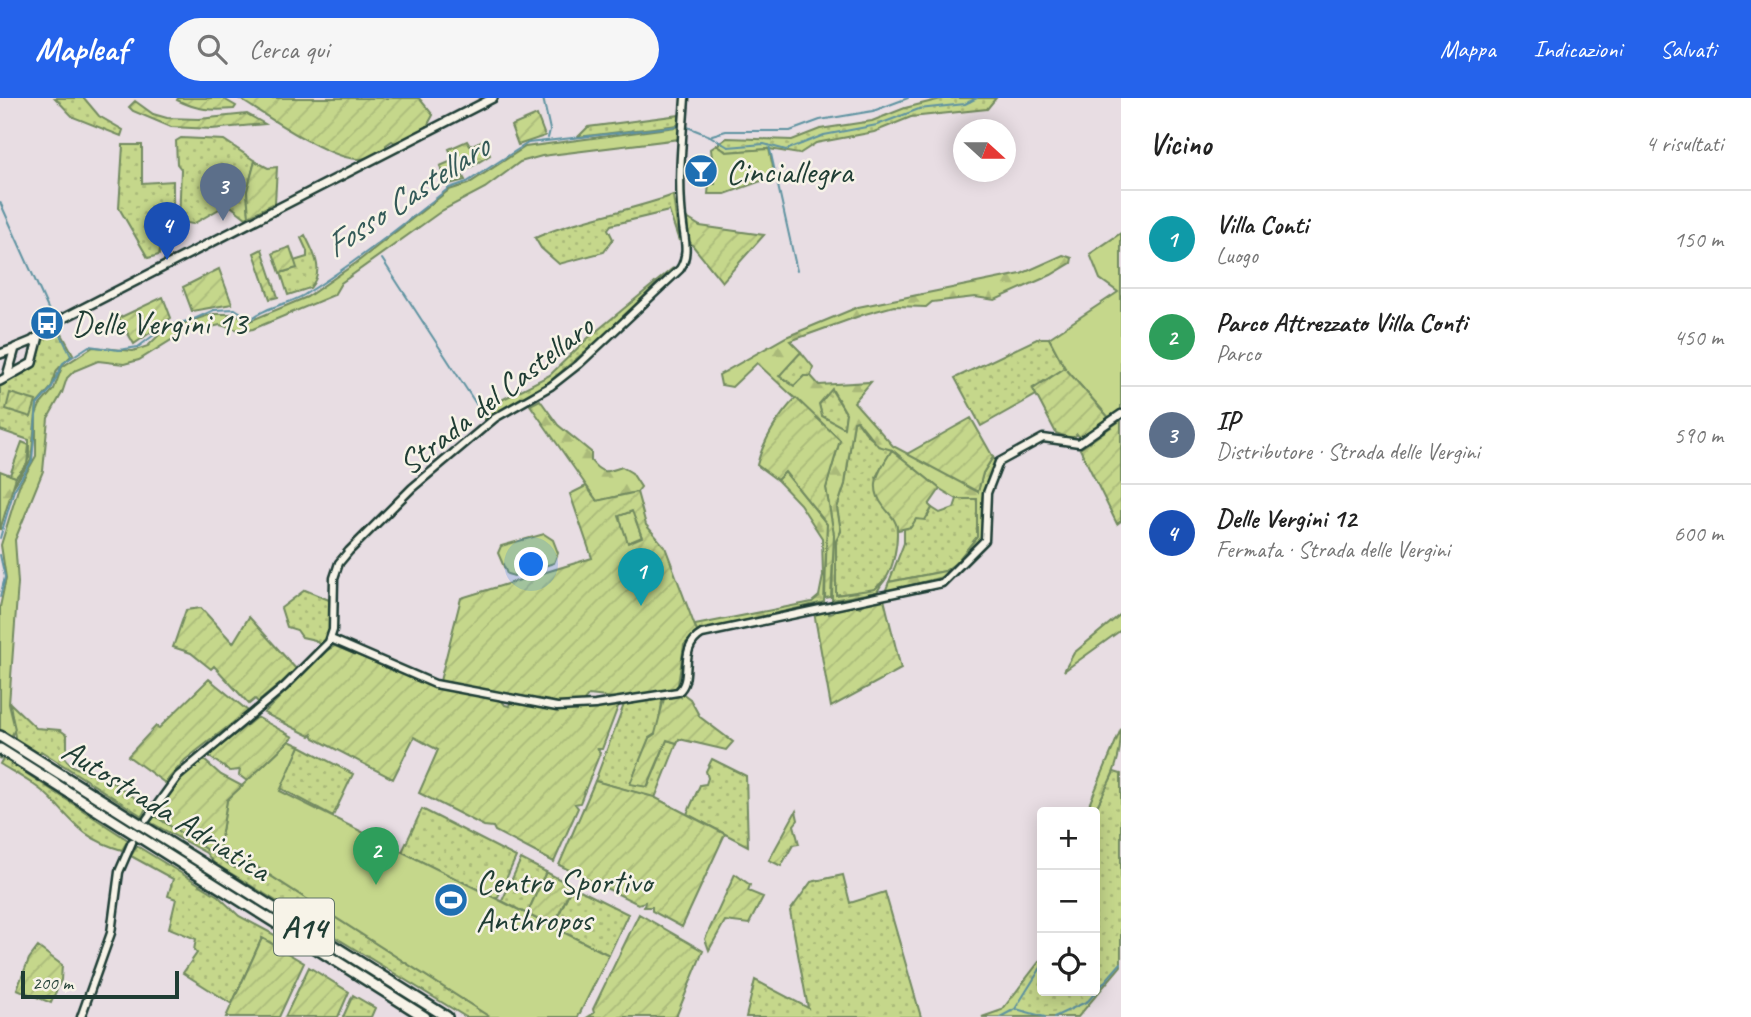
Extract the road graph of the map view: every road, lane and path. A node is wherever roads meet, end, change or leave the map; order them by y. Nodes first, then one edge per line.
1 (493, 98) edge
2 (685, 98) edge
3 (40, 336) junction
4 (26, 343) junction
5 (36, 352) junction
6 (1, 354) edge
7 (14, 355) junction
8 (23, 366) junction
9 (7, 376) junction
10 (0, 381) edge
11 (1121, 414) edge
12 (331, 639) junction
13 (0, 736) edge
14 (0, 749) edge
15 (147, 819) dead end
16 (132, 842) dead end
17 (81, 1017) edge
18 (425, 1017) edge
19 (447, 1017) edge

1 - 3 main road
2 - 12 street, Strada del Castellaro
3 - 4 main road
3 - 5 main road
4 - 5 main road
4 - 7 main road
5 - 8 main road
6 - 7 main road
7 - 8 main road
7 - 9 main road
8 - 9 main road
9 - 10 main road
11 - 12 street
12 - 15 street
13 - 19 highway, Autostrada Adriatica / A14
14 - 18 highway, Autostrada Adriatica / A14
16 - 17 street

